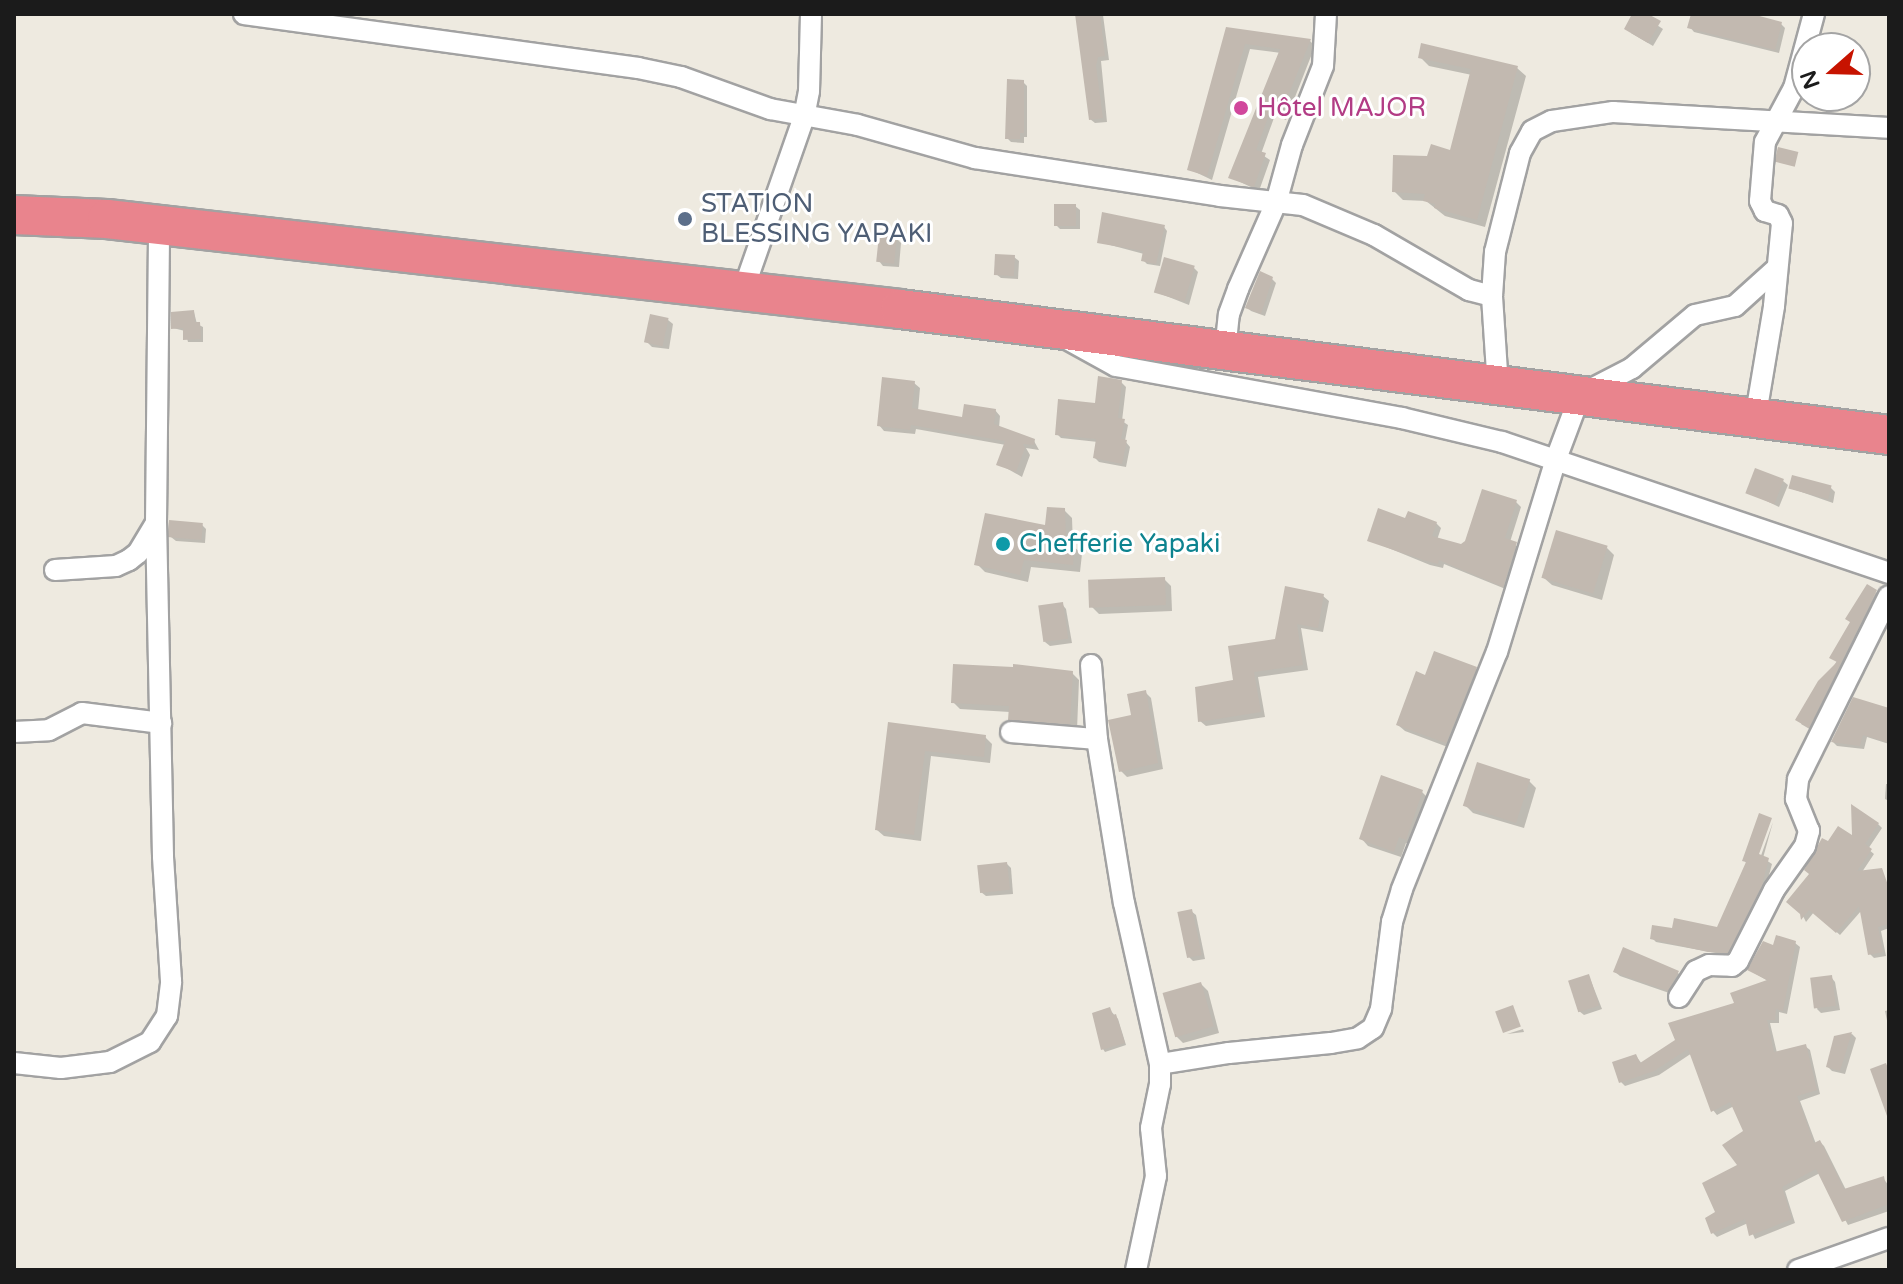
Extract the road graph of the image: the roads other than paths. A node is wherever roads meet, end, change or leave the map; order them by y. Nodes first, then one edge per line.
1 (244, 14) edge
2 (811, 14) edge
3 (1326, 14) edge
4 (1814, 14) edge
5 (804, 117) junction
6 (1774, 122) junction
7 (1889, 128) edge
8 (1276, 203) junction
9 (14, 215) edge
10 (159, 224) junction
11 (1776, 269) junction
12 (743, 291) junction
13 (1492, 296) junction
14 (1050, 329) junction
15 (1225, 351) junction
16 (1498, 387) junction
17 (1580, 395) junction
18 (1755, 420) junction
19 (1889, 435) edge
20 (1556, 459) junction
21 (156, 523) junction
22 (55, 570) dead end
23 (1889, 573) edge
24 (1889, 596) edge
25 (1091, 665) dead end
26 (161, 723) junction
27 (14, 732) edge
28 (1011, 732) dead end
29 (1097, 739) junction
30 (1679, 997) dead end
31 (14, 1063) edge
32 (1160, 1064) junction
33 (1889, 1238) edge
34 (1835, 1263) edge
35 (1136, 1270) edge
36 (1798, 1270) edge

1 - 5 street
2 - 5 street
3 - 8 street
4 - 6 street
5 - 8 street
5 - 12 street
6 - 7 street
6 - 11 street
6 - 13 street
8 - 13 street
8 - 15 street
9 - 10 highway
10 - 12 highway
10 - 21 street
11 - 17 street
11 - 18 street
12 - 14 highway
13 - 16 street
14 - 15 highway
14 - 20 street
15 - 16 highway
16 - 17 highway
17 - 18 highway
17 - 20 street
18 - 19 highway
20 - 23 street
20 - 32 street
21 - 22 street
21 - 26 street
24 - 30 street
25 - 29 street
26 - 27 street
26 - 31 street
28 - 29 street
29 - 32 street
32 - 35 street
33 - 34 street
34 - 36 street

